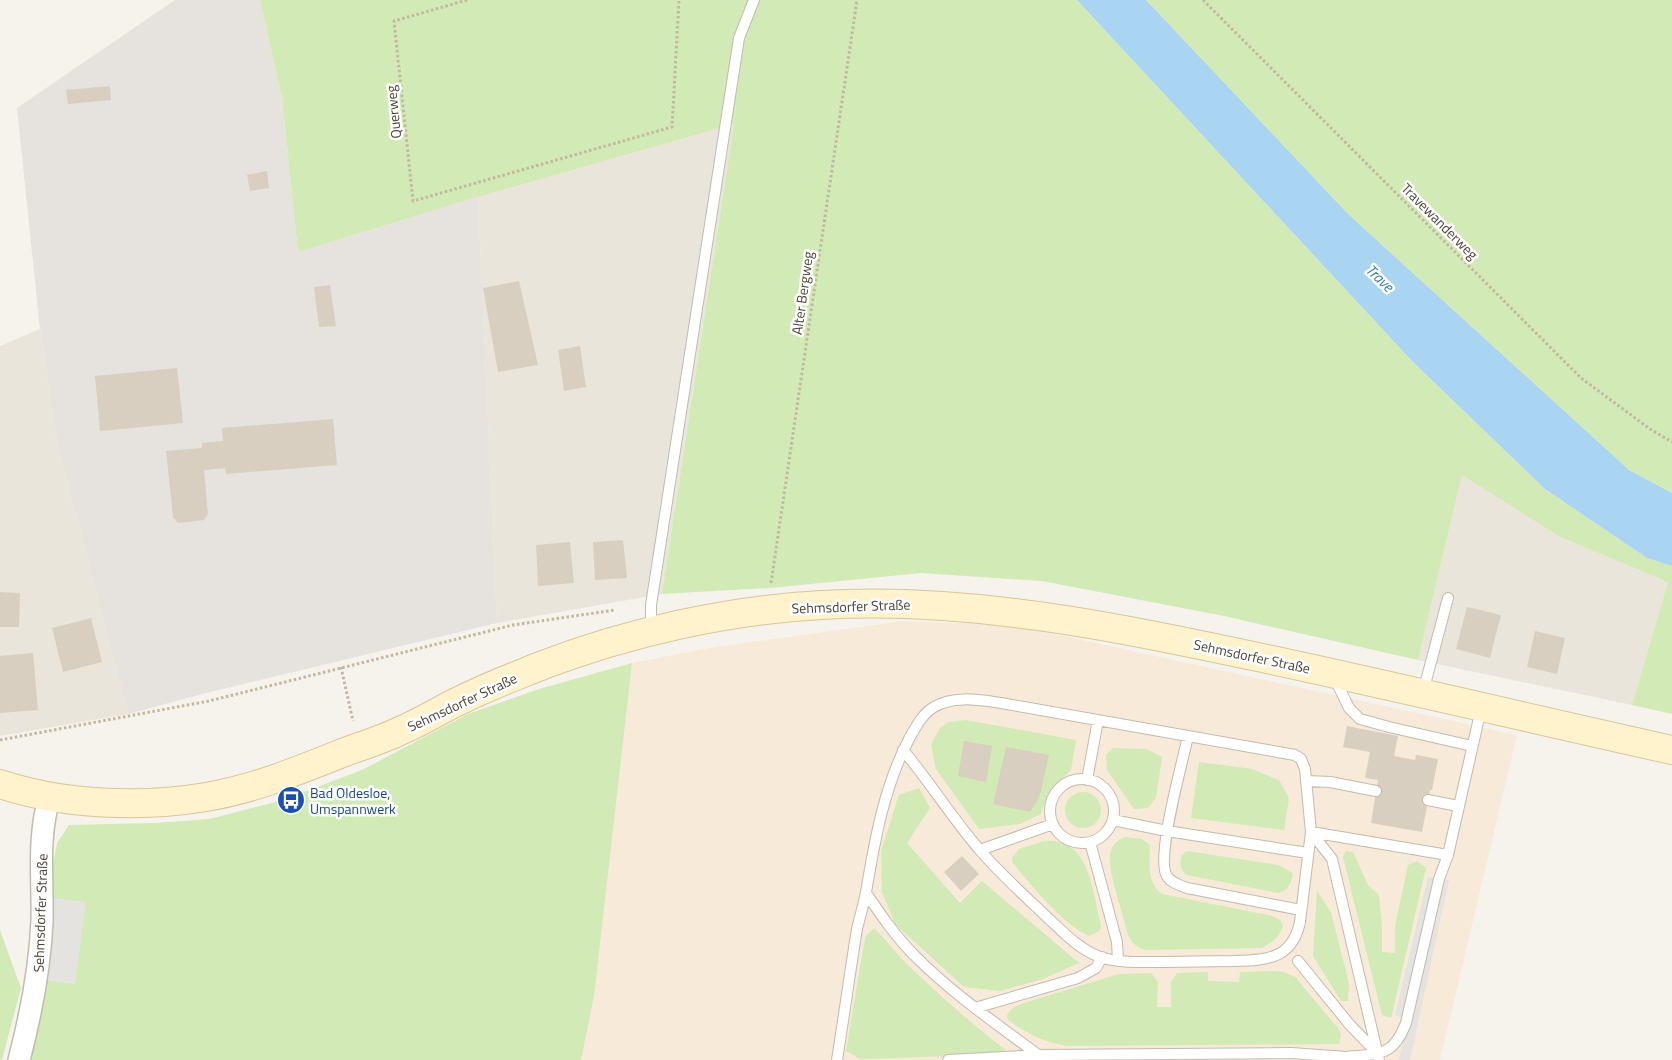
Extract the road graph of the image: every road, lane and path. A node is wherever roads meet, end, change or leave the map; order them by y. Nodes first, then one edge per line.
1 (468, 0) edge
2 (679, 0) edge
3 (754, 0) edge
4 (857, 0) edge
5 (1203, 0) edge
6 (1672, 442) edge
7 (770, 588) dead end
8 (1448, 598) dead end
9 (651, 618) junction
10 (342, 668) junction
11 (1332, 674) junction
12 (1422, 694) junction
13 (1481, 708) junction
14 (1098, 720) junction
15 (1188, 736) junction
16 (0, 740) edge
17 (1472, 746) junction
18 (357, 748) junction
19 (903, 750) junction
20 (1672, 750) edge
21 (1087, 780) junction
22 (1308, 781) junction
23 (0, 784) edge
24 (1376, 791) dead end
25 (50, 796) junction
26 (1428, 800) dead end
27 (1458, 806) junction
28 (1112, 820) junction
29 (1054, 824) junction
30 (1167, 831) junction
31 (1311, 832) junction
32 (1090, 842) junction
33 (980, 850) junction
34 (1308, 853) junction
35 (1448, 855) junction
36 (866, 893) junction
37 (1302, 910) junction
38 (1102, 957) junction
39 (1118, 960) junction
40 (1298, 961) dead end
41 (975, 1008) junction
42 (1378, 1057) edge
43 (1042, 1058) edge
44 (1345, 1058) edge
45 (19, 1060) edge
46 (837, 1060) edge
47 (948, 1060) edge

1 - 2 path, Querweg
3 - 9 lane
4 - 7 path, Alter Bergweg
5 - 6 path, Travewanderweg
8 - 12 lane
9 - 10 path
9 - 11 main road, Sehmsdorfer Straße
9 - 18 main road, Sehmsdorfer Straße
10 - 16 path
10 - 18 path
11 - 12 main road, Sehmsdorfer Straße
11 - 17 lane
12 - 13 main road, Sehmsdorfer Straße
13 - 17 lane
13 - 20 main road, Sehmsdorfer Straße
14 - 15 lane
14 - 19 lane
14 - 21 lane
15 - 22 lane
15 - 30 lane
17 - 27 lane
18 - 25 main road, Sehmsdorfer Straße
19 - 33 lane
19 - 36 lane
21 - 28 lane
21 - 29 lane
22 - 24 lane
22 - 31 lane
23 - 25 main road, Sehmsdorfer Straße
25 - 45 street, Sehmsdorfer Straße
26 - 27 lane
27 - 35 lane
28 - 30 lane
28 - 32 lane
29 - 32 lane
29 - 33 lane
30 - 34 lane
30 - 37 lane
31 - 34 lane
31 - 35 lane
31 - 42 lane
32 - 39 lane
33 - 38 lane
34 - 37 lane
35 - 42 lane
36 - 41 lane
36 - 46 lane
37 - 39 lane
38 - 39 lane
38 - 41 lane
40 - 42 lane
41 - 43 lane
42 - 44 lane
43 - 44 lane
43 - 47 lane

